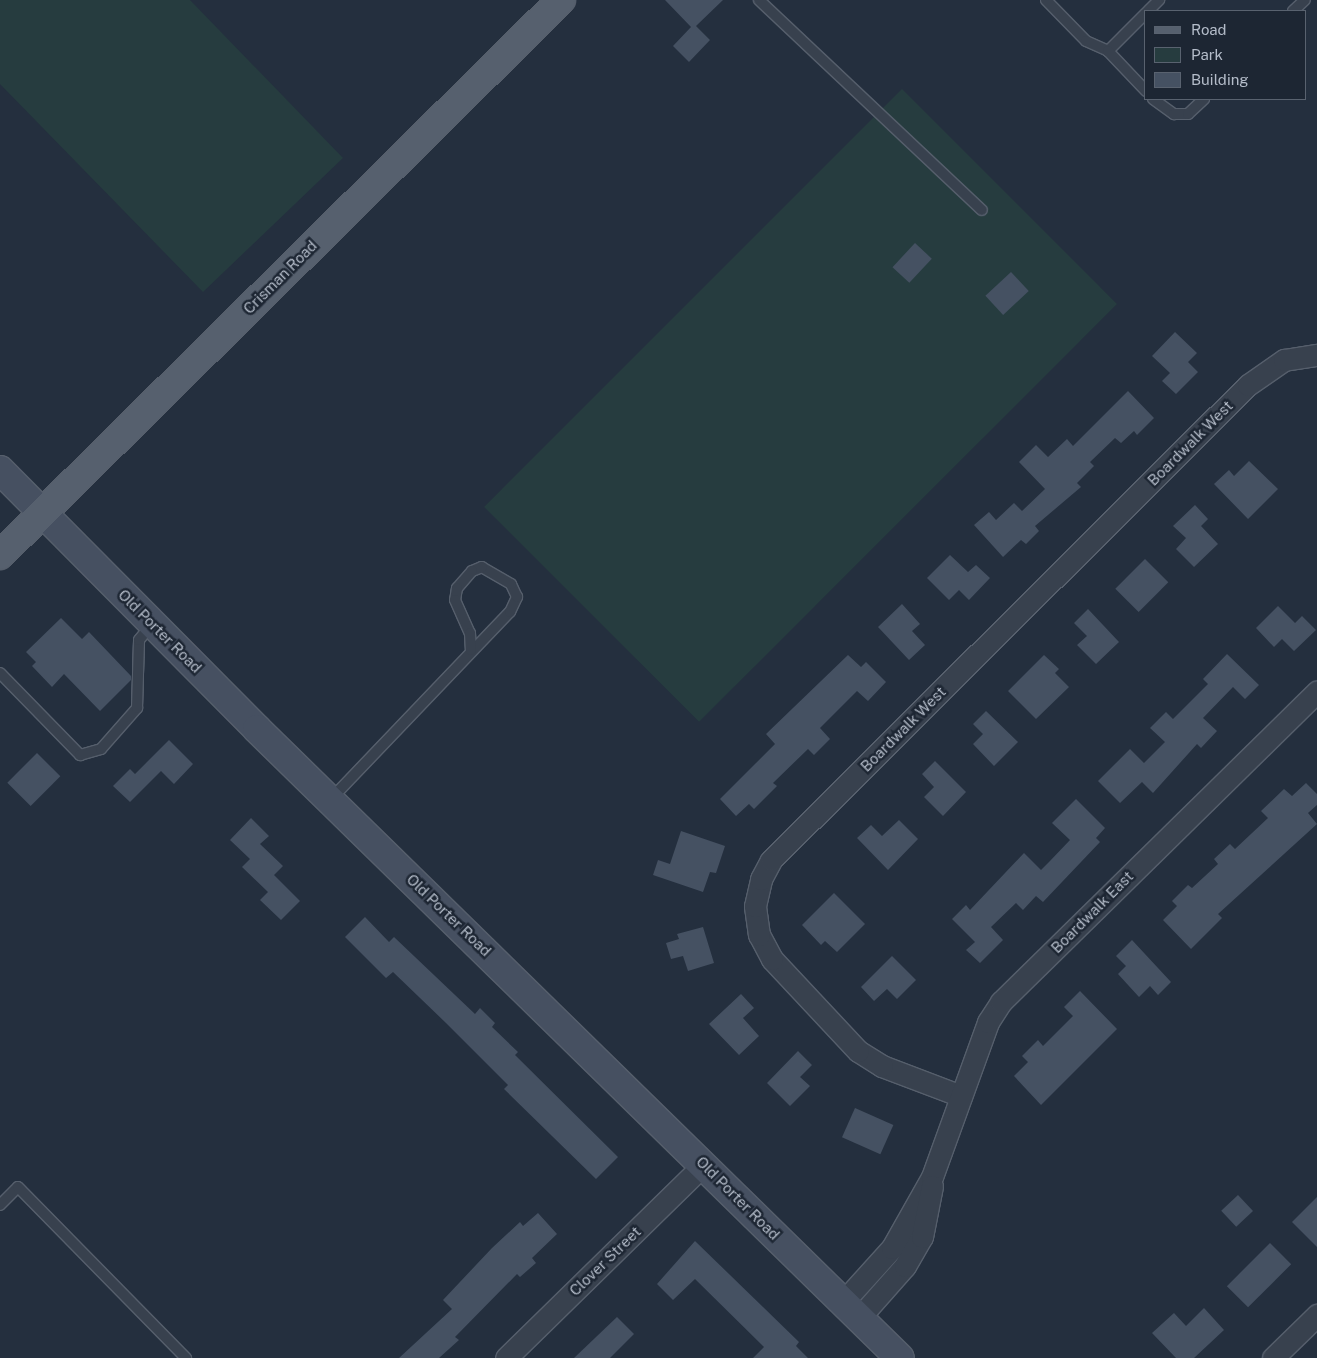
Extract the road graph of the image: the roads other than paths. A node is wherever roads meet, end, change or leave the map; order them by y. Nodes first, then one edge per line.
1 (561, 0) edge
2 (759, 0) edge
3 (1046, 0) edge
4 (1159, 0) edge
5 (1304, 0) edge
6 (1149, 10) edge
7 (1294, 10) edge
8 (1144, 15) edge
9 (1108, 51) junction
10 (1144, 89) edge
11 (1154, 100) edge
12 (1203, 100) edge
13 (982, 210) dead end
14 (1317, 355) edge
15 (0, 470) edge
16 (42, 512) junction
17 (0, 555) edge
18 (152, 623) junction
19 (471, 650) junction
20 (0, 673) edge
21 (1317, 690) edge
22 (330, 800) junction
23 (961, 1096) junction
24 (704, 1164) junction
25 (0, 1205) edge
26 (851, 1310) junction
27 (1317, 1315) edge
28 (186, 1358) edge
29 (506, 1358) edge
30 (900, 1358) edge
31 (1273, 1358) edge

1 - 16 main road, Crisman Road
2 - 13 lane
3 - 9 lane
4 - 6 lane
5 - 7 lane
8 - 9 lane
9 - 10 lane
11 - 12 lane
14 - 23 street, Boardwalk West
15 - 16 street, Old Porter Road
16 - 17 main road, Crisman Road
16 - 18 street, Old Porter Road
18 - 20 lane
18 - 22 street, Old Porter Road
19 - 19 lane
19 - 22 lane
21 - 23 street, Boardwalk East
22 - 24 street, Old Porter Road
23 - 26 street, Boardwalk East
24 - 26 street, Old Porter Road
24 - 29 street, Clover Street
25 - 28 lane
26 - 30 street, Old Porter Road
27 - 31 street

